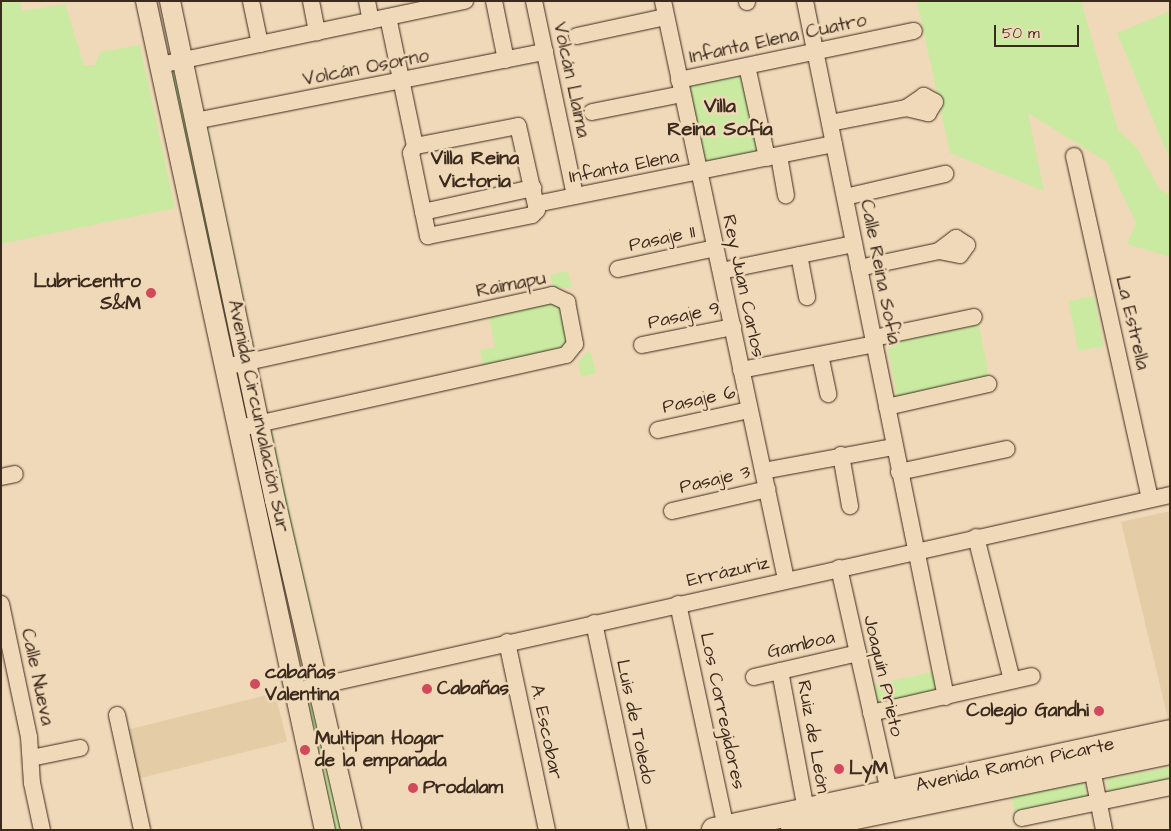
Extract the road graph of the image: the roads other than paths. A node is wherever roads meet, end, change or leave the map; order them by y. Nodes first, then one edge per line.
1 (146, 1) edge
2 (170, 1) edge
3 (251, 1) edge
4 (311, 1) edge
5 (368, 1) edge
6 (465, 1) edge
7 (494, 1) edge
8 (534, 1) edge
9 (805, 1) edge
10 (432, 5) edge
11 (665, 9) edge
12 (388, 17) junction
13 (371, 21) junction
14 (914, 31) dead end
15 (317, 32) junction
16 (577, 36) dead end
17 (260, 44) junction
18 (544, 52) junction
19 (815, 52) junction
20 (182, 60) junction
21 (506, 60) junction
22 (160, 65) junction
23 (747, 66) junction
24 (402, 82) junction
25 (681, 87) junction
26 (906, 108) dead end
27 (592, 112) dead end
28 (195, 121) junction
29 (830, 123) junction
30 (834, 144) junction
31 (415, 146) junction
32 (1074, 156) dead end
33 (773, 157) junction
34 (698, 173) junction
35 (945, 174) dead end
36 (535, 196) junction
37 (575, 196) junction
38 (786, 196) dead end
39 (845, 197) junction
40 (423, 212) junction
41 (854, 244) junction
42 (715, 248) junction
43 (939, 251) dead end
44 (799, 256) junction
45 (859, 268) junction
46 (618, 269) dead end
47 (721, 271) junction
48 (807, 297) dead end
49 (974, 317) dead end
50 (733, 327) junction
51 (874, 341) junction
52 (642, 345) dead end
53 (820, 354) junction
54 (246, 363) junction
55 (224, 368) junction
56 (741, 370) junction
57 (988, 384) dead end
58 (828, 394) dead end
59 (887, 407) junction
60 (749, 410) junction
61 (259, 424) junction
62 (239, 428) junction
63 (658, 430) dead end
64 (894, 447) junction
65 (1006, 448) dead end
66 (841, 456) junction
67 (763, 471) junction
68 (899, 472) junction
69 (767, 489) junction
70 (1170, 495) edge
71 (1150, 498) junction
72 (850, 506) dead end
73 (672, 511) dead end
74 (976, 537) junction
75 (918, 550) junction
76 (838, 568) junction
77 (786, 579) junction
78 (1, 604) edge
79 (678, 604) junction
80 (594, 622) junction
81 (506, 642) junction
82 (858, 653) junction
83 (780, 671) junction
84 (1032, 676) dead end
85 (754, 677) dead end
86 (1012, 680) junction
87 (320, 686) junction
88 (296, 691) junction
89 (946, 697) junction
90 (871, 713) junction
91 (117, 715) dead end
92 (1170, 732) edge
93 (80, 748) dead end
94 (1170, 752) edge
95 (31, 758) junction
96 (1090, 759) junction
97 (1170, 788) edge
98 (889, 792) junction
99 (1099, 804) junction
100 (806, 810) junction
101 (1022, 818) dead end
102 (722, 829) edge
103 (42, 830) edge
104 (142, 830) edge
105 (325, 830) edge
106 (351, 830) edge
107 (547, 830) edge
108 (638, 830) edge
109 (793, 830) edge
110 (1104, 830) edge

1 - 22 main road, Avenida Circunvalación Sur
2 - 20 main road, Avenida Circunvalación Sur
3 - 17 street
4 - 15 street
5 - 13 street
6 - 10 street
7 - 21 street
8 - 18 street, Volcán Llaima
9 - 19 street, Calle Reina Sofía
10 - 12 street
11 - 16 street
11 - 25 street, Rey Juan Carlos
12 - 13 street
12 - 24 street
13 - 15 street
14 - 19 street, Infanta Elena Cuatro
15 - 17 street
17 - 20 street
18 - 21 street, Volcán Osorno
18 - 37 street, Volcán Llaima
19 - 23 street, Infanta Elena Cuatro
19 - 29 street, Calle Reina Sofía
20 - 22 street
20 - 28 main road, Avenida Circunvalación Sur
21 - 24 street, Volcán Osorno
22 - 55 main road, Avenida Circunvalación Sur
23 - 25 street, Infanta Elena Cuatro
23 - 33 street
24 - 28 street, Volcán Osorno
24 - 31 street
25 - 27 street, Infanta Elena Cuatro
25 - 34 street, Rey Juan Carlos
26 - 29 street
28 - 54 main road, Avenida Circunvalación Sur
29 - 30 street, Calle Reina Sofía
30 - 33 street, Infanta Elena
30 - 39 street, Calle Reina Sofía
31 - 36 street
31 - 40 street
32 - 71 street, La Estrella
33 - 34 street, Infanta Elena
33 - 38 street
34 - 37 street, Infanta Elena
34 - 42 street, Rey Juan Carlos
35 - 39 street
36 - 37 street, Infanta Elena
36 - 40 street, Infanta Elena
36 - 40 street
39 - 41 street, Calle Reina Sofía
41 - 44 street
41 - 45 street, Calle Reina Sofía
42 - 46 street, Pasaje 11
42 - 47 street, Rey Juan Carlos
43 - 45 street
44 - 47 street
44 - 48 street
45 - 51 street, Calle Reina Sofía
47 - 50 street, Rey Juan Carlos
49 - 51 street
50 - 52 street, Pasaje 9
50 - 56 street, Rey Juan Carlos
51 - 53 street
51 - 59 street, Calle Reina Sofía
53 - 56 street
53 - 58 street
54 - 55 street, Raimapu
54 - 61 main road, Avenida Circunvalación Sur
54 - 61 street, Raimapu
55 - 62 main road, Avenida Circunvalación Sur
56 - 60 street, Rey Juan Carlos
57 - 59 street
59 - 64 street, Calle Reina Sofía
60 - 63 street, Pasaje 6
60 - 67 street, Rey Juan Carlos
61 - 62 street, Raimapu
61 - 87 main road, Avenida Circunvalación Sur
62 - 88 main road, Avenida Circunvalación Sur
64 - 66 street
64 - 68 street, Calle Reina Sofía
65 - 68 street
66 - 67 street
66 - 72 street
67 - 69 street, Rey Juan Carlos
68 - 75 street, Calle Reina Sofía
69 - 73 street, Pasaje 3
69 - 77 street, Rey Juan Carlos
70 - 71 street, Errázuriz
71 - 74 street, Errázuriz
74 - 75 street, Errázuriz
74 - 86 street
75 - 76 street, Errázuriz
75 - 89 street, Calle Reina Sofía
76 - 77 street, Errázuriz
76 - 82 street, Joaquín Prieto
77 - 79 street, Errázuriz
78 - 95 street, Calle Nueva
79 - 80 street, Errázuriz
79 - 102 street, Los Corregidores
80 - 81 street, Errázuriz
80 - 108 street, Luis de Toledo
81 - 87 street, Errázuriz
81 - 107 street, A. Escobar
82 - 83 street, Gamboa
82 - 90 street, Joaquín Prieto
83 - 85 street, Gamboa
83 - 100 street, Ruiz de León
84 - 86 street
86 - 89 street
87 - 88 street, Errázuriz
87 - 106 main road, Avenida Circunvalación Sur
88 - 105 main road, Avenida Circunvalación Sur
89 - 90 street
90 - 98 street, Joaquín Prieto
91 - 104 street
92 - 96 highway, Avenida Ramón Picarte
93 - 95 street
94 - 96 highway, Avenida Ramón Picarte
95 - 103 street, Calle Nueva
96 - 98 highway, Avenida Ramón Picarte
96 - 99 street
96 - 109 highway, Avenida Ramón Picarte
97 - 99 street
98 - 100 highway, Avenida Ramón Picarte
99 - 101 street
99 - 110 street
100 - 102 highway, Avenida Ramón Picarte

